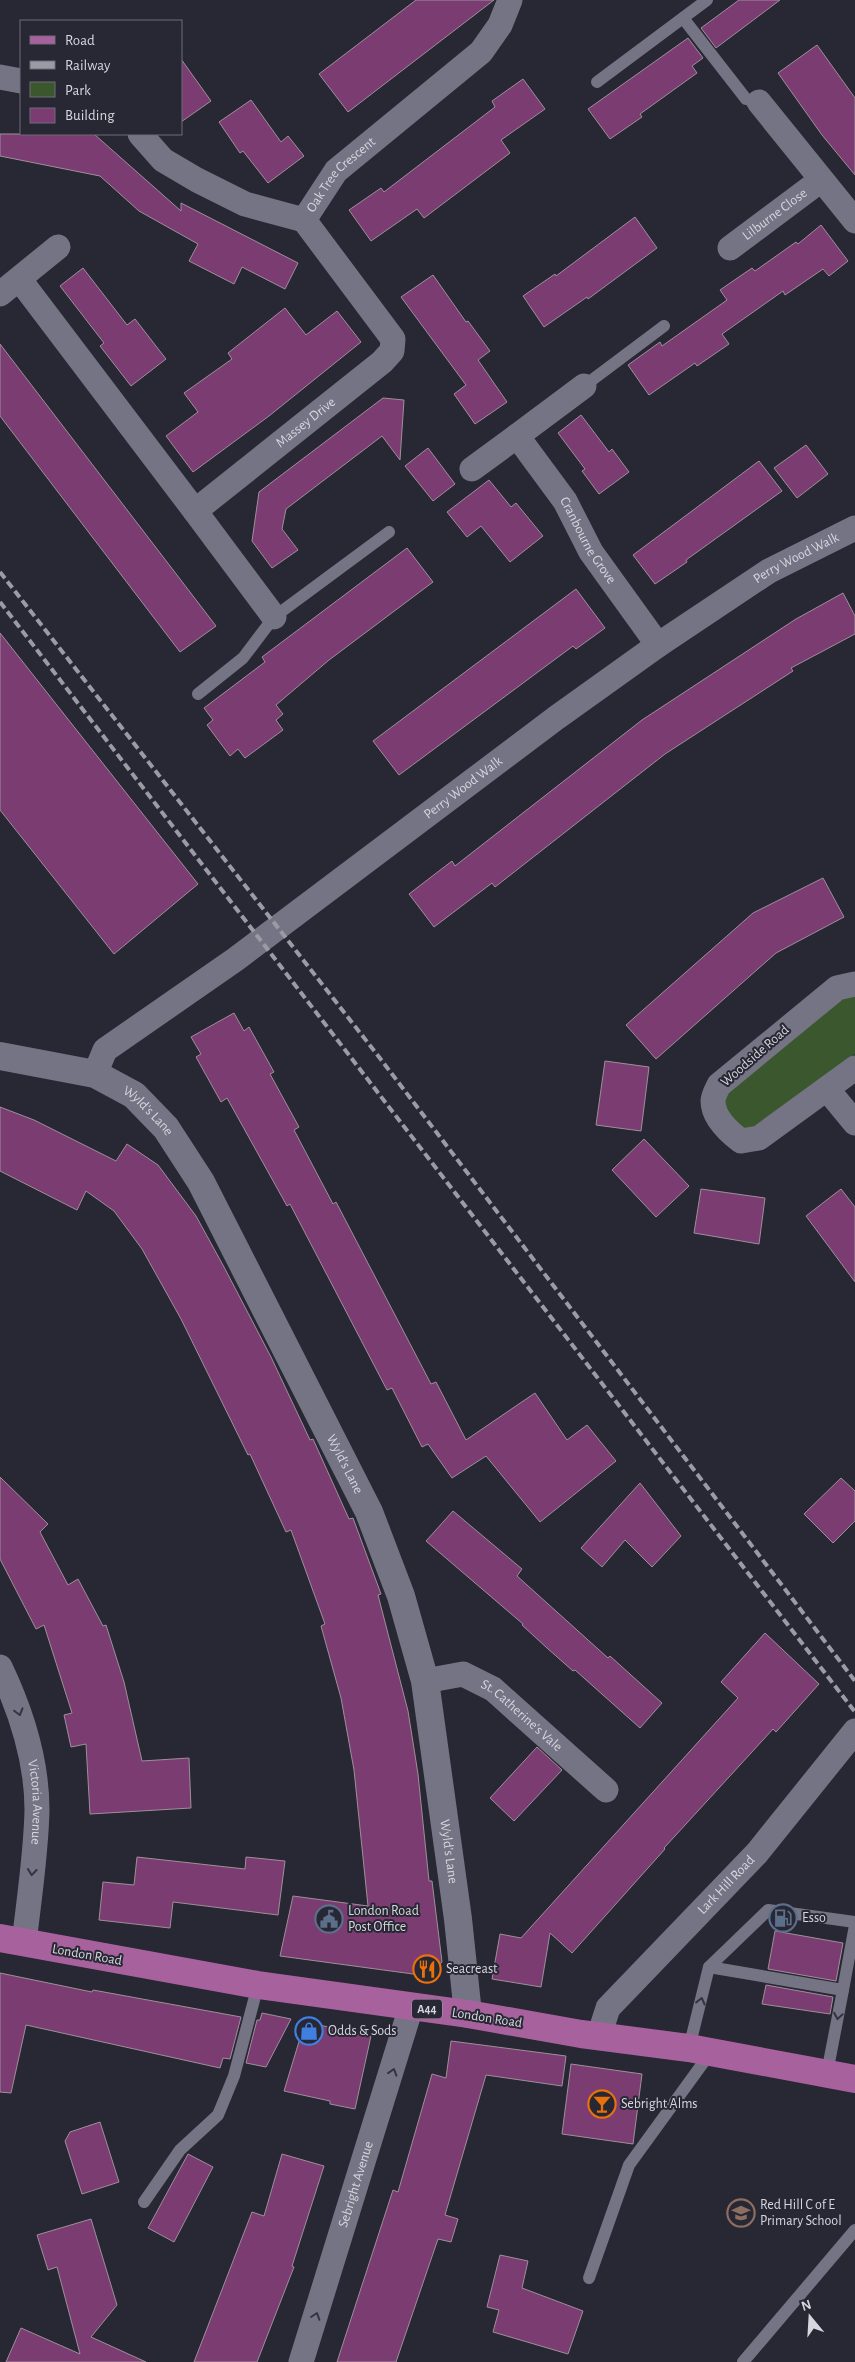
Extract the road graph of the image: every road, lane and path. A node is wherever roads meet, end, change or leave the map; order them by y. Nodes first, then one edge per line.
1 (510, 0) edge
2 (707, 0) edge
3 (684, 18) junction
4 (0, 77) edge
5 (20, 81) edge
6 (597, 82) dead end
7 (759, 102) joint
8 (141, 135) edge
9 (820, 180) junction
10 (304, 220) junction
11 (855, 221) edge
12 (58, 247) dead end
13 (730, 248) dead end
14 (20, 280) junction
15 (0, 294) edge
16 (664, 326) dead end
17 (584, 386) joint
18 (517, 436) junction
19 (472, 469) dead end
20 (195, 511) junction
21 (855, 528) edge
22 (389, 532) dead end
23 (274, 617) junction
24 (658, 645) junction
25 (198, 694) dead end
26 (855, 984) edge
27 (0, 1056) edge
28 (855, 1068) edge
29 (95, 1074) junction
30 (827, 1089) junction
31 (855, 1123) edge
32 (0, 1667) edge
33 (425, 1681) junction
34 (851, 1737) edge
35 (606, 1790) dead end
36 (855, 1923) edge
37 (12, 1941) edge
38 (709, 1967) junction
39 (258, 1986) junction
40 (843, 1990) junction
41 (412, 2007) junction
42 (468, 2014) junction
43 (599, 2036) junction
44 (700, 2050) junction
45 (827, 2073) junction
46 (855, 2079) edge
47 (144, 2202) dead end
48 (855, 2230) edge
49 (589, 2278) dead end
50 (301, 2362) edge
51 (743, 2362) edge

1 - 10 street, Oak Tree Crescent
2 - 3 lane
3 - 6 lane
3 - 7 lane
4 - 5 street
7 - 9 street, Lilburne Close
8 - 10 street, Oak Tree Crescent
9 - 11 street, Lilburne Close
9 - 13 street, Lilburne Close
10 - 20 street, Massey Drive
12 - 14 street
14 - 15 street
14 - 20 street
16 - 17 lane
17 - 18 street
18 - 19 street
18 - 24 street, Cranbourne Grove
20 - 23 street
21 - 24 street, Perry Wood Walk
22 - 23 lane
23 - 25 lane
24 - 29 street, Perry Wood Walk
26 - 30 street, Woodside Road
27 - 29 main road, Wyld's Lane
28 - 30 street, Woodside Road
29 - 33 main road, Wyld's Lane
30 - 31 street
32 -> 37 street, Victoria Avenue
33 - 35 street, St. Catherine's Vale
33 - 42 main road, Wyld's Lane
34 - 43 street, Lark Hill Road
36 - 38 lane
36 - 40 lane
37 - 39 main road, London Road / A44
38 - 40 lane
44 -> 38 lane
39 - 41 main road, London Road / A44
39 - 47 lane
40 -> 45 lane
41 - 42 main road, London Road / A44
50 -> 41 street, Sebright Avenue
42 - 43 main road, London Road / A44
43 - 44 main road, London Road / A44
44 - 45 main road, London Road / A44
44 - 49 lane
45 - 46 main road, London Road / A44
48 - 51 lane

